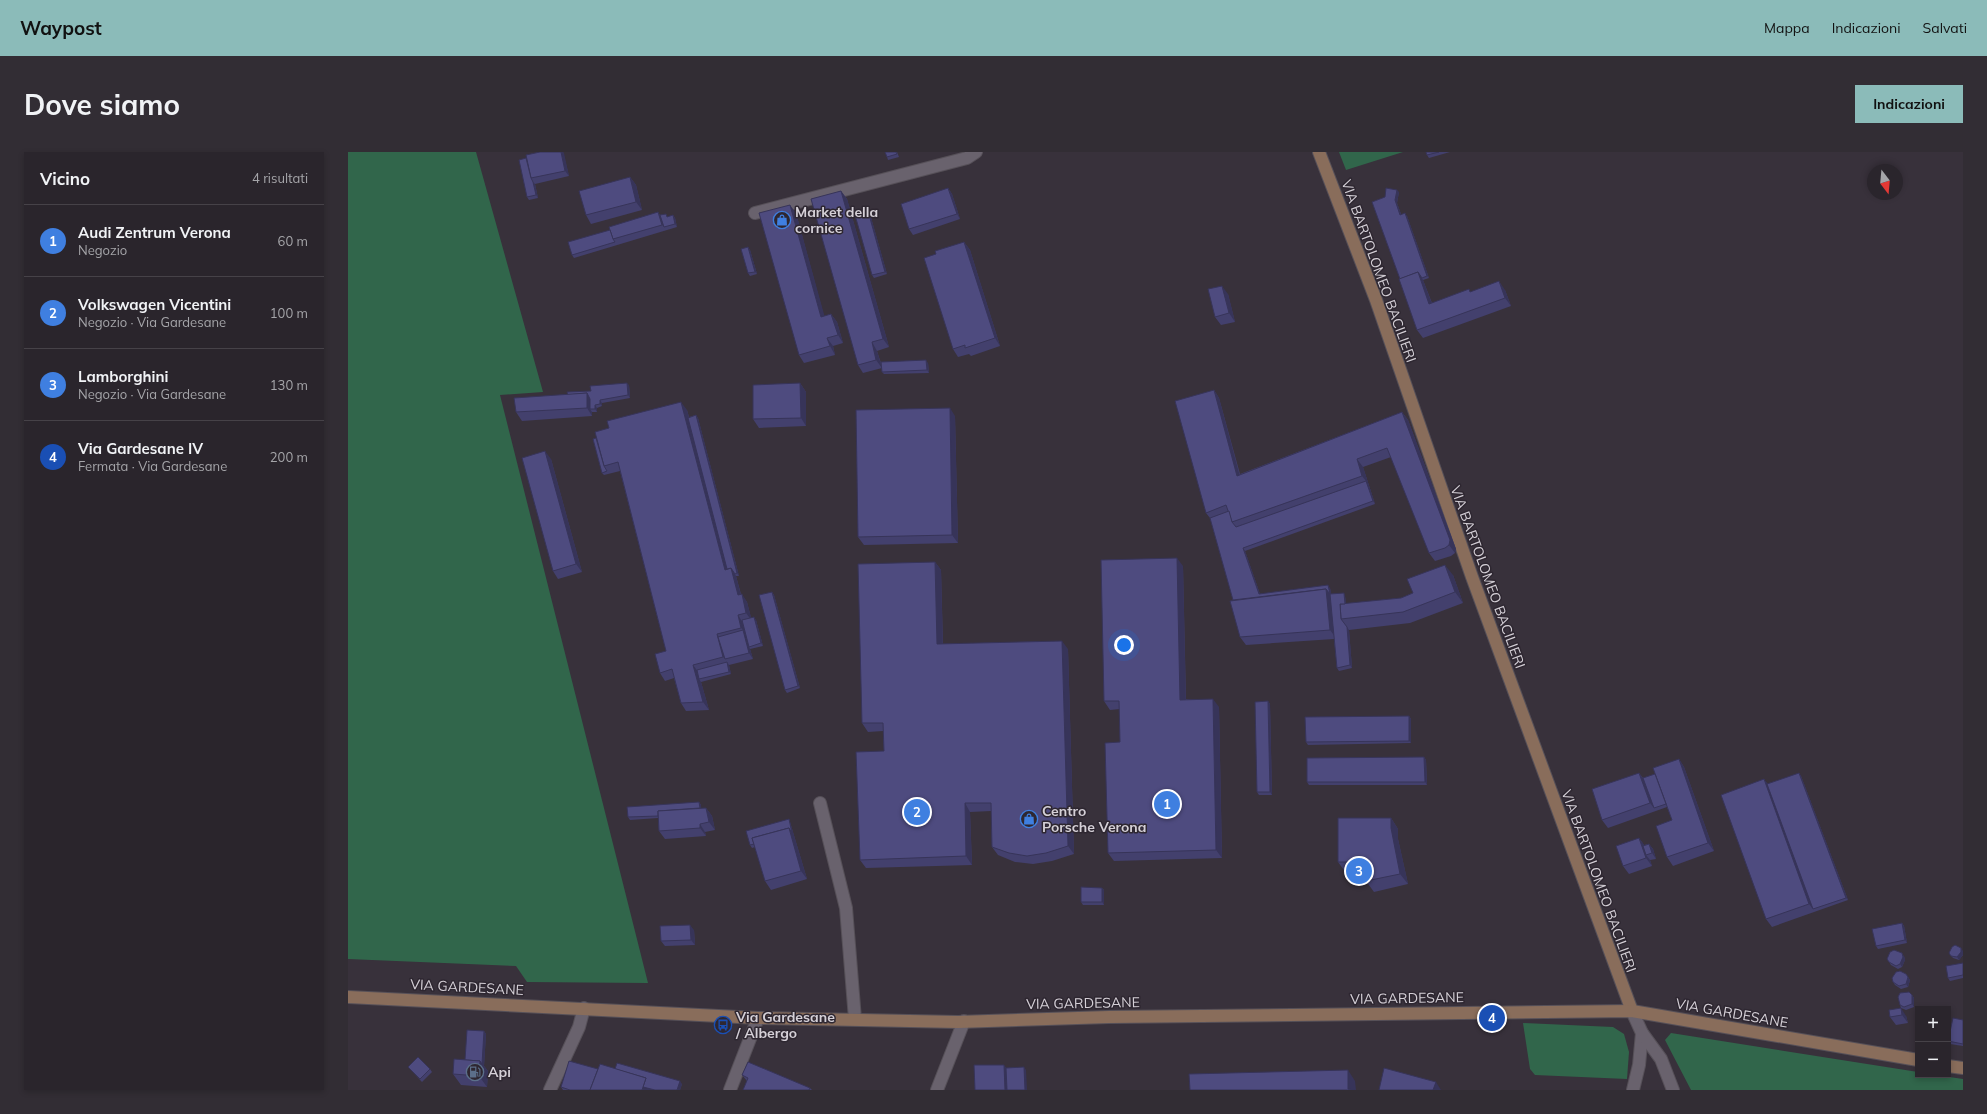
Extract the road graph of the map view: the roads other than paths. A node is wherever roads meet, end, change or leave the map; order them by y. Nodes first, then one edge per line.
1 (976, 152) edge
2 (1319, 152) edge
3 (755, 213) dead end
4 (820, 803) dead end
5 (348, 997) edge
6 (584, 1008) junction
7 (1632, 1011) junction
8 (758, 1018) junction
9 (855, 1019) junction
10 (964, 1021) junction
11 (1642, 1033) junction
12 (1915, 1059) edge
13 (1951, 1066) edge
14 (1963, 1068) edge
15 (550, 1090) edge
16 (730, 1090) edge
17 (937, 1090) edge
18 (1633, 1090) edge
19 (1673, 1090) edge

1 - 3 street
2 - 7 main road, VIA BARTOLOMEO BACILIERI
4 - 9 street
5 - 6 main road, VIA GARDESANE
6 - 8 main road, VIA GARDESANE
6 - 15 street
7 - 10 main road, VIA GARDESANE
7 - 11 street
7 - 12 main road, VIA GARDESANE
8 - 9 main road, VIA GARDESANE
8 - 16 street
9 - 10 main road, VIA GARDESANE
10 - 17 street
11 - 18 street
11 - 19 street
13 - 14 main road

